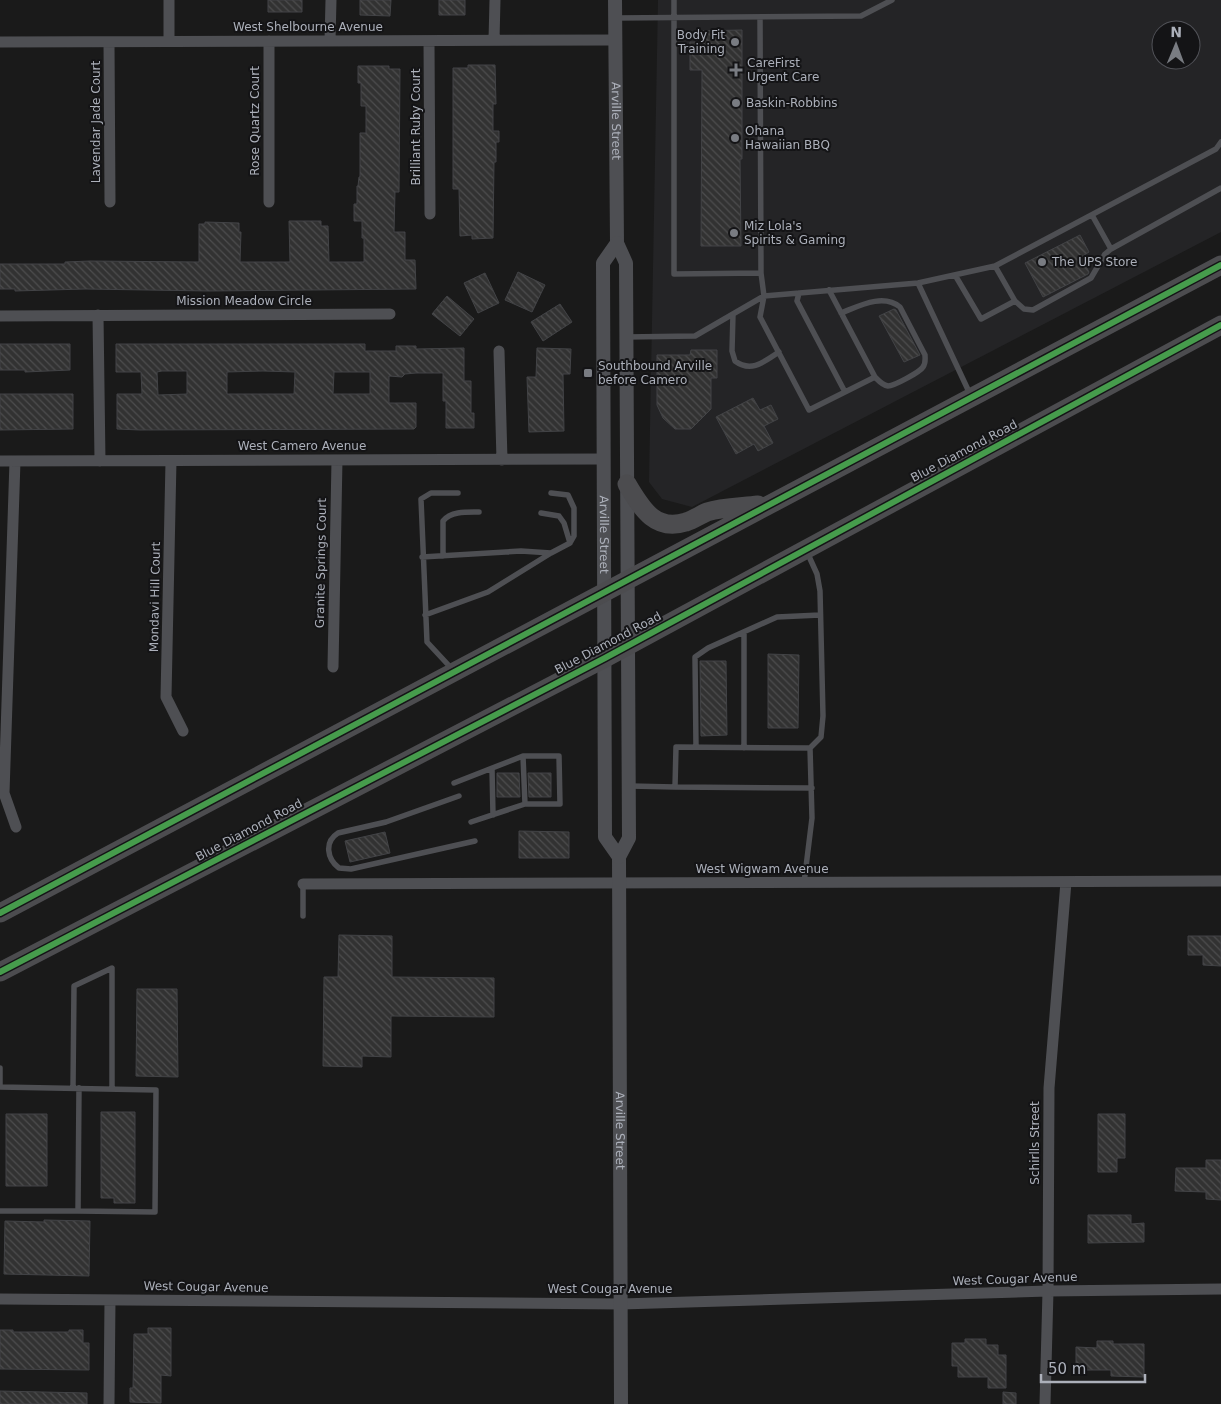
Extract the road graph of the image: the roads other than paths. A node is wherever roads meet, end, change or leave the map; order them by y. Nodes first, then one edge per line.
1 (169, 0) edge
2 (331, 0) edge
3 (495, 0) edge
4 (615, 0) edge
5 (674, 0) edge
6 (892, 0) edge
7 (760, 17) junction
8 (615, 18) junction
9 (674, 18) junction
10 (494, 40) junction
11 (615, 40) junction
12 (269, 41) junction
13 (330, 41) junction
14 (429, 41) junction
15 (0, 42) edge
16 (110, 42) junction
17 (169, 42) junction
18 (1221, 142) edge
19 (1221, 188) edge
20 (110, 202) dead end
21 (269, 202) dead end
22 (430, 214) dead end
23 (1092, 215) junction
24 (617, 243) junction
25 (1111, 249) junction
26 (1221, 265) edge
27 (995, 266) junction
28 (761, 273) junction
29 (955, 275) junction
30 (918, 283) junction
31 (829, 290) junction
32 (798, 293) junction
33 (764, 296) junction
34 (1016, 301) junction
35 (841, 313) junction
36 (390, 314) dead end
37 (733, 314) junction
38 (0, 316) edge
39 (98, 316) junction
40 (1221, 324) edge
41 (626, 337) junction
42 (499, 351) dead end
43 (779, 352) junction
44 (875, 377) junction
45 (845, 392) junction
46 (972, 397) junction
47 (604, 459) junction
48 (171, 460) junction
49 (337, 460) junction
50 (502, 460) junction
51 (0, 461) edge
52 (15, 461) junction
53 (100, 461) junction
54 (627, 484) junction
55 (458, 492) dead end
56 (551, 494) dead end
57 (771, 503) junction
58 (479, 512) dead end
59 (541, 513) dead end
60 (570, 543) junction
61 (806, 550) junction
62 (551, 554) junction
63 (443, 556) junction
64 (422, 557) junction
65 (628, 580) junction
66 (605, 592) junction
67 (425, 615) junction
68 (820, 615) junction
69 (744, 632) junction
70 (628, 645) junction
71 (605, 658) junction
72 (333, 667) dead end
73 (455, 672) junction
74 (183, 731) dead end
75 (696, 747) junction
76 (744, 748) junction
77 (810, 748) junction
78 (523, 756) junction
79 (492, 769) junction
80 (454, 784) dead end
81 (629, 786) junction
82 (675, 787) junction
83 (812, 788) junction
84 (459, 796) dead end
85 (525, 804) junction
86 (492, 815) junction
87 (471, 822) dead end
88 (16, 827) dead end
89 (475, 841) dead end
90 (618, 857) junction
91 (1221, 881) edge
92 (804, 882) junction
93 (1066, 882) junction
94 (618, 883) junction
95 (303, 884) joint
96 (0, 913) edge
97 (303, 916) dead end
98 (0, 972) edge
99 (0, 1068) edge
100 (0, 1087) edge
101 (76, 1088) junction
102 (112, 1089) junction
103 (0, 1211) edge
104 (78, 1211) junction
105 (1221, 1289) edge
106 (1048, 1291) junction
107 (0, 1299) edge
108 (110, 1300) junction
109 (621, 1304) junction
110 (109, 1404) edge
111 (621, 1404) edge
112 (1045, 1404) edge

1 - 17 street
2 - 13 street
3 - 10 street
4 - 8 street, Arville Street
5 - 9 lane
6 - 7 lane
7 - 9 lane
7 - 28 lane
8 - 9 lane
8 - 11 street, Arville Street
9 - 28 lane
10 - 11 street, West Shelbourne Avenue
10 - 14 street, West Shelbourne Avenue
11 - 24 street, Arville Street
12 - 13 street, West Shelbourne Avenue
12 - 17 street, West Shelbourne Avenue
12 - 21 street, Rose Quartz Court
13 - 14 street, West Shelbourne Avenue
14 - 22 street, Brilliant Ruby Court
15 - 16 street, West Shelbourne Avenue
16 - 17 street, West Shelbourne Avenue
16 - 20 street, Lavendar Jade Court
18 - 23 lane
19 - 25 lane
23 - 25 lane
23 - 27 lane
24 - 41 street, Arville Street
24 - 47 street, Arville Street
25 - 34 lane
26 - 46 highway
27 - 29 lane
27 - 34 lane
28 - 33 lane
29 - 30 lane
29 - 34 lane
30 - 31 lane
30 - 46 lane
31 - 32 lane
31 - 35 lane
32 - 33 lane
32 - 45 lane
33 - 37 lane
33 - 43 lane
35 - 44 lane
35 - 44 lane
36 - 39 street, Mission Meadow Circle
37 - 41 lane
37 - 43 lane
38 - 39 street, Mission Meadow Circle
39 - 53 street
40 - 61 highway, Blue Diamond Road
41 - 54 street, Arville Street
42 - 50 street
43 - 45 lane
44 - 45 lane
46 - 57 highway
47 - 50 street, West Camero Avenue
47 - 66 street, Arville Street
48 - 49 street, West Camero Avenue
48 - 53 street, West Camero Avenue
48 - 74 street, Mondavi Hill Court
49 - 50 street, West Camero Avenue
49 - 72 street, Granite Springs Court
51 - 52 street, West Camero Avenue
52 - 53 street, West Camero Avenue
52 - 88 street
54 - 57 highway
54 - 65 street, Arville Street
55 - 64 lane
56 - 60 lane
57 - 65 highway
58 - 63 lane
59 - 60 lane
60 - 62 lane
61 - 68 lane
61 - 70 highway, Blue Diamond Road
62 - 63 lane
62 - 67 lane
63 - 64 lane
64 - 67 lane
65 - 66 highway
65 - 70 street, Arville Street
66 - 71 street, Arville Street
66 - 73 highway
67 - 73 lane
68 - 69 lane
68 - 77 lane
69 - 75 lane
69 - 76 lane
70 - 71 highway, Blue Diamond Road
70 - 81 street, Arville Street
71 - 90 street, Arville Street
71 - 98 highway, Blue Diamond Road
73 - 96 highway
75 - 76 lane
75 - 82 lane
76 - 77 lane
77 - 83 lane
78 - 79 lane
78 - 85 lane
78 - 85 lane
79 - 80 lane
79 - 86 lane
81 - 82 lane
81 - 90 street, Arville Street
82 - 83 lane
83 - 92 lane
84 - 89 lane
85 - 86 lane
86 - 87 lane
90 - 94 street, Arville Street
91 - 93 street, West Wigwam Avenue
92 - 93 street, West Wigwam Avenue
92 - 94 street, West Wigwam Avenue
93 - 106 street, Schirlls Street
94 - 95 street, West Wigwam Avenue
94 - 109 street, Arville Street
95 - 97 lane
99 - 100 lane
100 - 101 lane
101 - 102 lane
101 - 102 lane
101 - 104 lane
102 - 104 lane
103 - 104 lane
105 - 106 street, West Cougar Avenue
106 - 109 street, West Cougar Avenue
106 - 112 street, Schirlls Street
107 - 108 street, West Cougar Avenue
108 - 109 street, West Cougar Avenue
108 - 110 street
109 - 111 street, Arville Street

